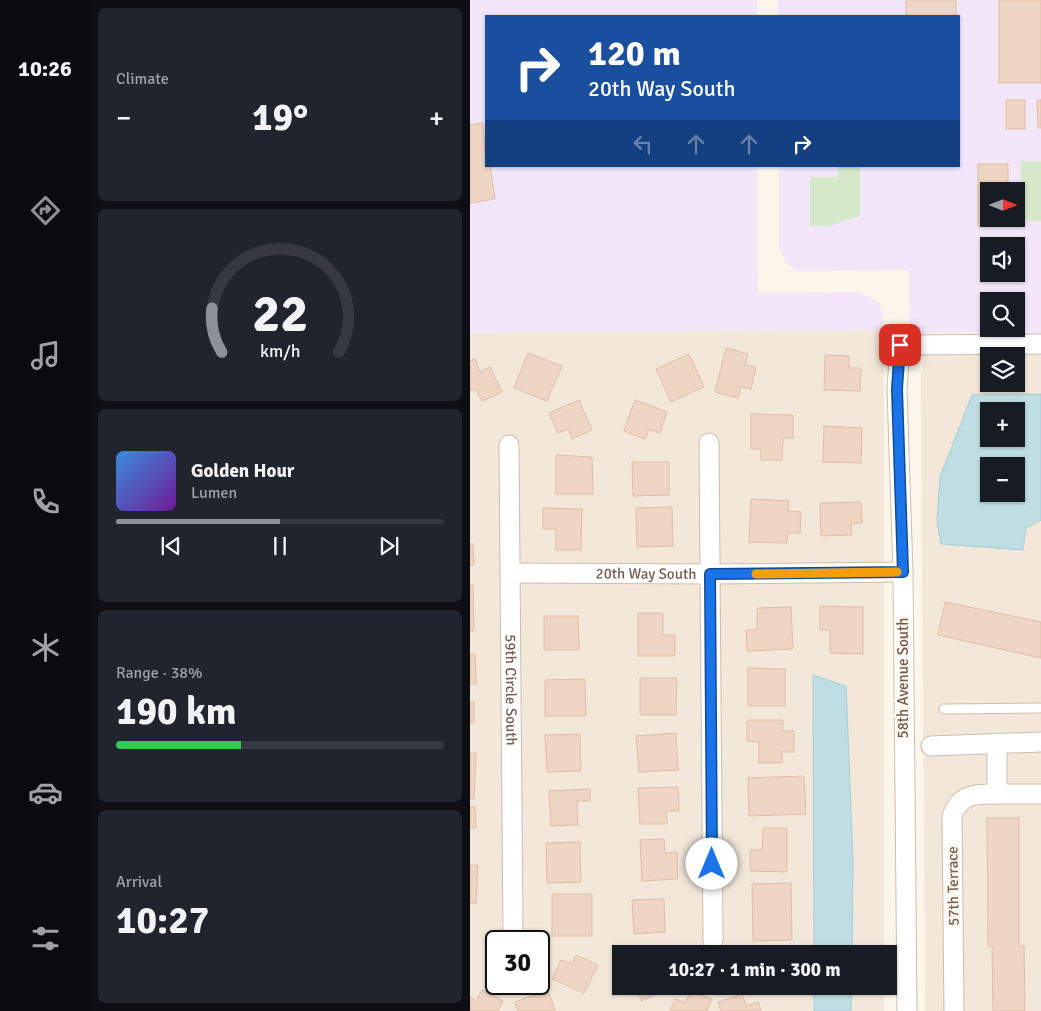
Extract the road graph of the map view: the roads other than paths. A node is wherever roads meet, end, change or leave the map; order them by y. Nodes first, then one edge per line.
1 (1041, 344) edge
2 (709, 443) dead end
3 (508, 445) dead end
4 (510, 572) junction
5 (903, 572) junction
6 (710, 574) junction
7 (1041, 708) edge
8 (944, 709) dead end
9 (1041, 742) edge
10 (997, 743) junction
11 (931, 746) dead end
12 (997, 794) junction
13 (1041, 794) edge
14 (513, 930) edge
15 (713, 941) dead end
16 (907, 1011) edge
17 (954, 1011) edge

1 - 5 street, 58th Avenue South
2 - 6 street
3 - 4 street, 59th Circle South
4 - 6 street, 20th Way South
4 - 14 street, 59th Circle South
5 - 6 street, 20th Way South
5 - 16 street, 58th Avenue South
6 - 15 street
7 - 8 lane
9 - 10 street
10 - 11 street
10 - 12 street
12 - 13 street, 57th Terrace
12 - 17 street, 57th Terrace

